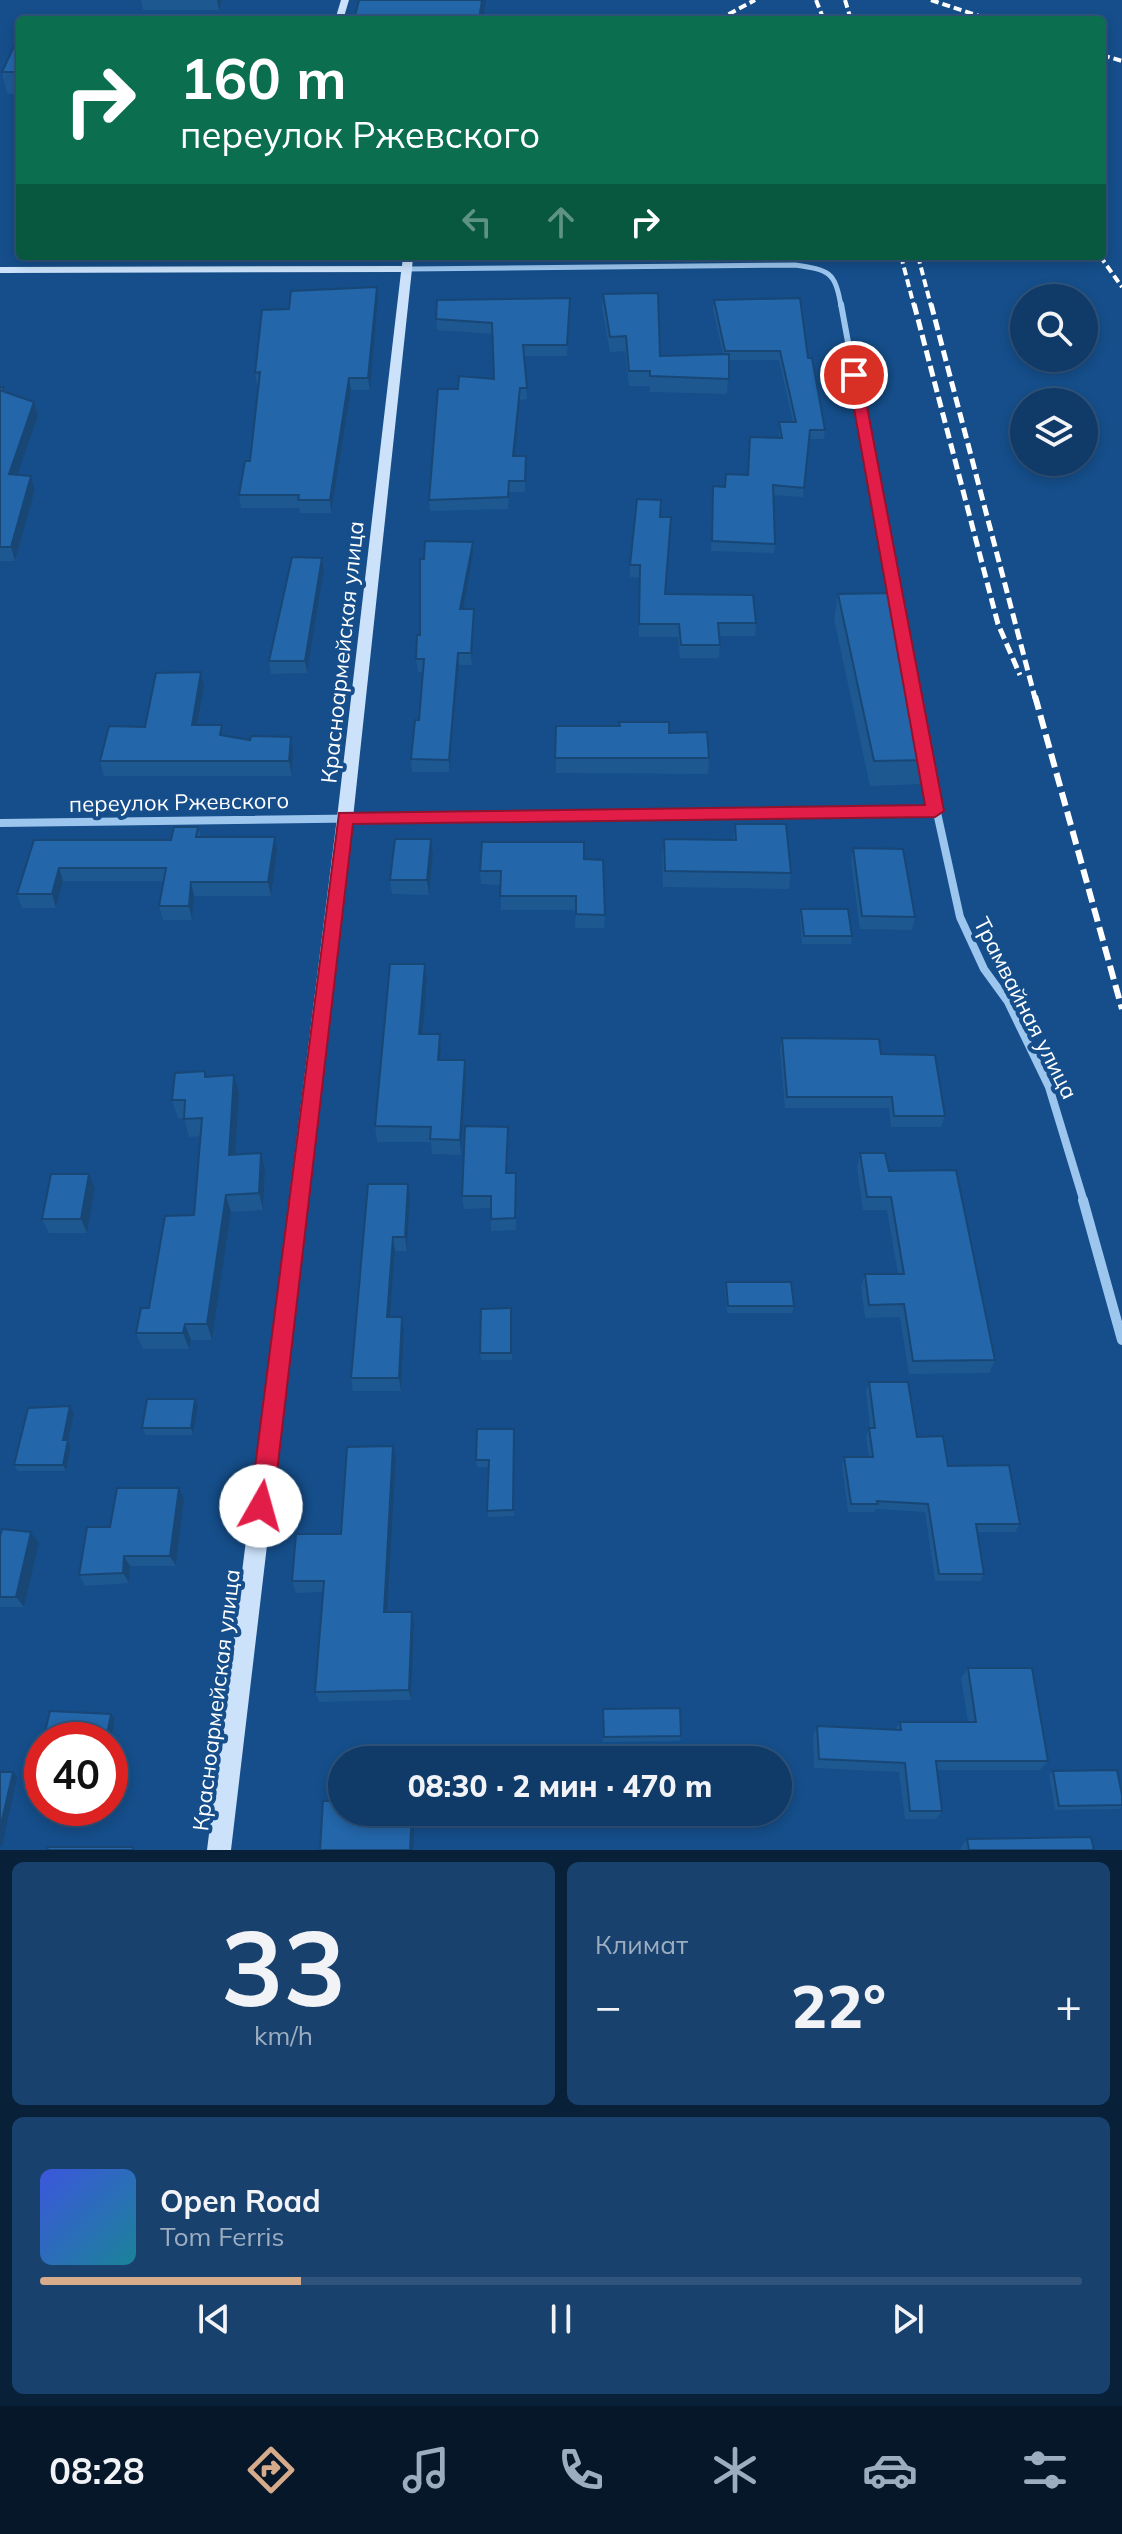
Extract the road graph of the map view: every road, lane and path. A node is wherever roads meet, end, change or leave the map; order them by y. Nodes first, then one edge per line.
1 (407, 263) edge
2 (0, 270) edge
3 (898, 609) edge
4 (924, 749) edge
5 (935, 811) junction
6 (345, 818) junction
7 (0, 823) edge
8 (1122, 1340) edge
9 (219, 1850) edge

1 - 2 street
1 - 3 street
1 - 6 street, Красноармейская улица
4 - 5 street, Трамвайная улица
5 - 6 street, переулок Ржевского
5 - 8 street, Трамвайная улица
6 - 7 street, переулок Ржевского
6 - 9 street, Красноармейская улица

